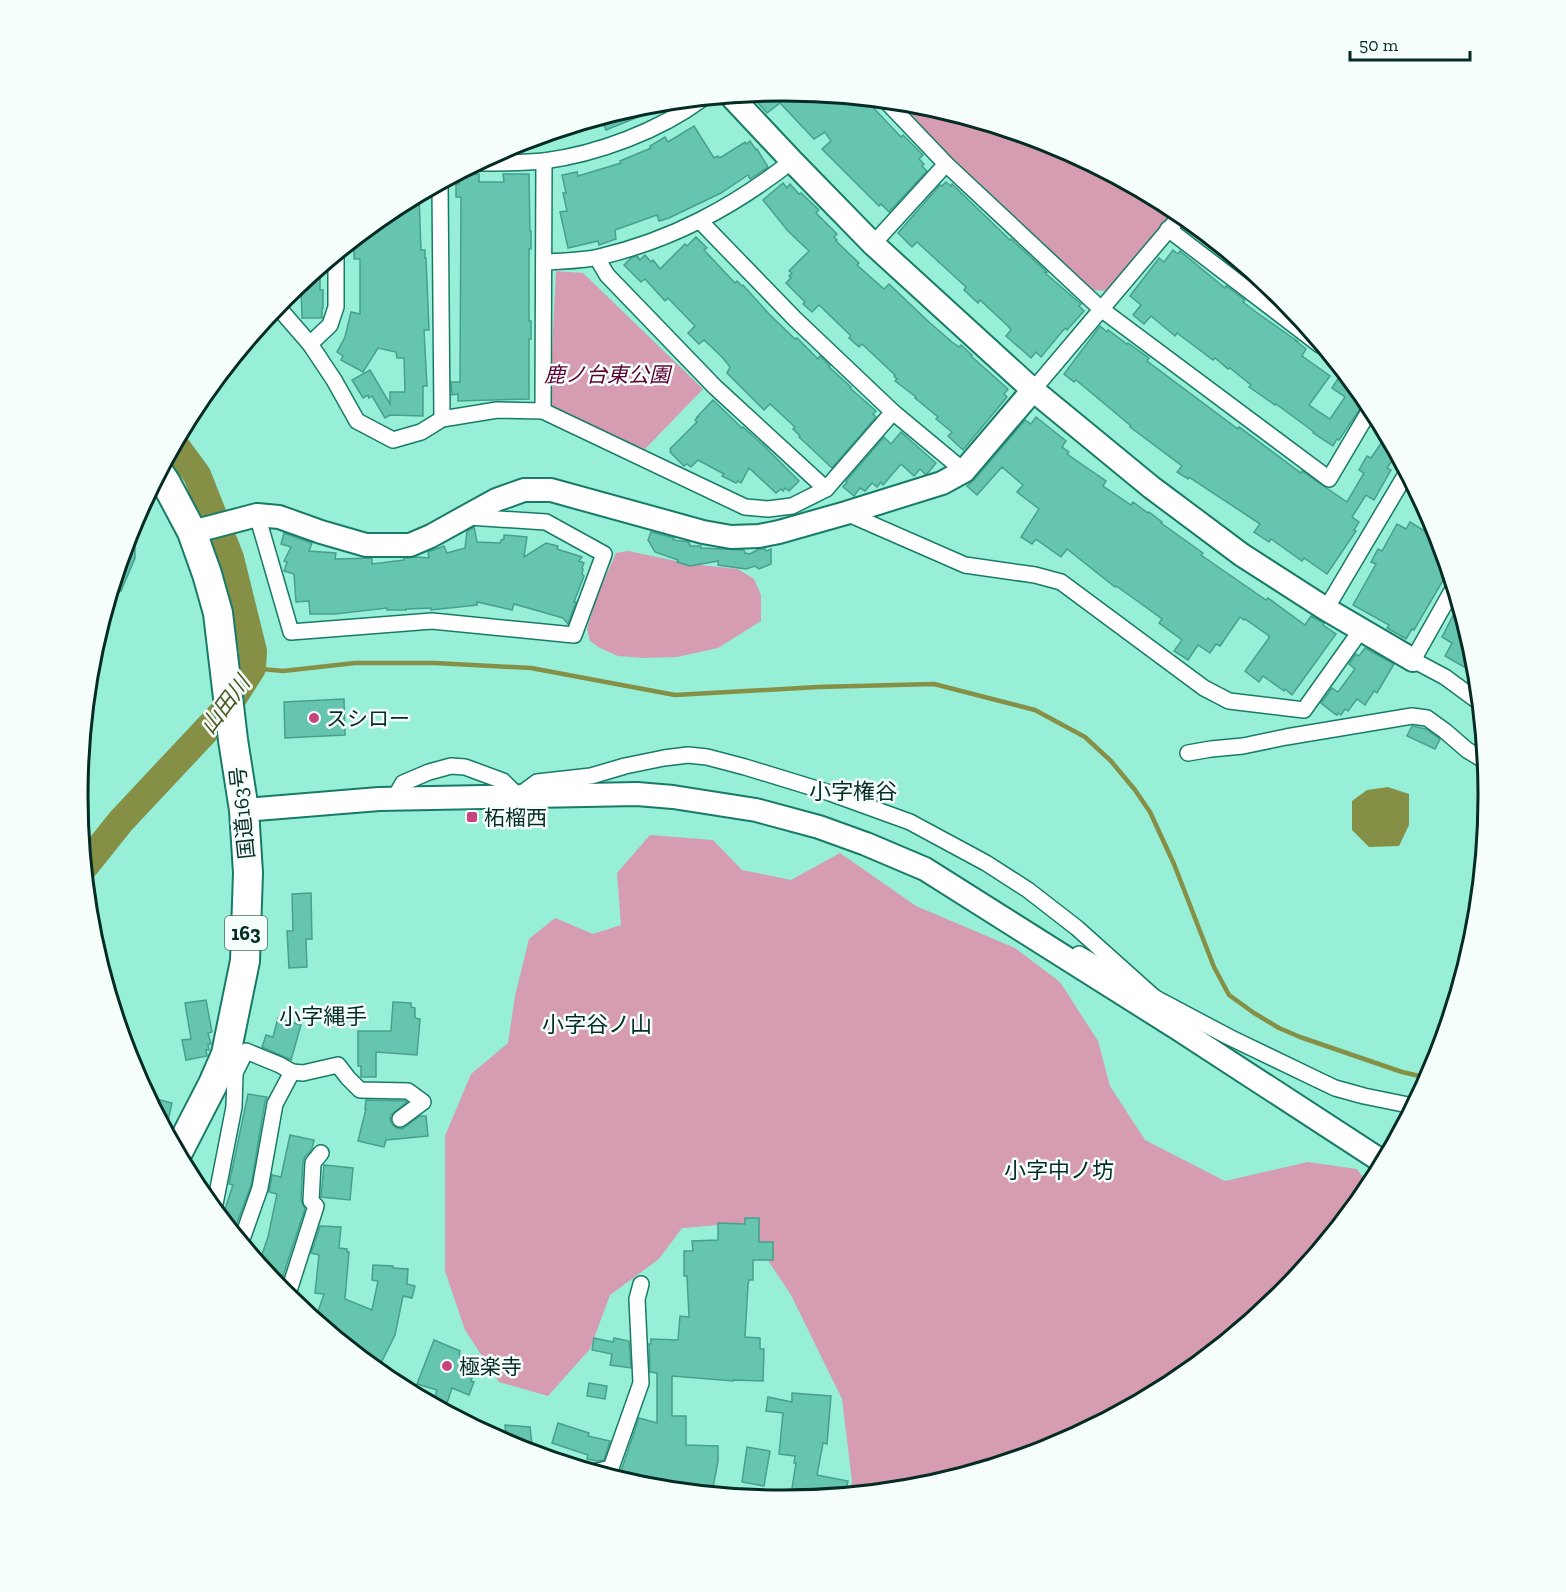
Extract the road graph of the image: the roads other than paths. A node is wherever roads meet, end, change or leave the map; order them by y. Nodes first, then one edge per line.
1 (738, 103) edge
2 (690, 107) edge
3 (895, 111) edge
4 (544, 161) junction
5 (792, 161) junction
6 (499, 162) edge
7 (946, 164) junction
8 (440, 193) edge
9 (700, 221) junction
10 (1173, 222) edge
11 (1168, 229) junction
12 (873, 244) junction
13 (597, 258) junction
14 (544, 262) junction
15 (336, 265) edge
16 (1101, 309) junction
17 (284, 314) edge
18 (1290, 322) edge
19 (310, 344) junction
20 (1033, 390) junction
21 (543, 411) junction
22 (893, 412) junction
23 (1365, 418) edge
24 (442, 419) junction
25 (964, 471) junction
26 (165, 481) edge
27 (1402, 481) edge
28 (826, 489) junction
29 (846, 513) junction
30 (248, 517) junction
31 (465, 517) junction
32 (201, 530) junction
33 (1449, 598) edge
34 (1326, 609) junction
35 (1361, 630) junction
36 (1413, 660) junction
37 (1470, 695) edge
38 (1188, 753) dead end
39 (1476, 756) edge
40 (518, 796) junction
41 (394, 799) junction
42 (244, 810) junction
43 (986, 906) junction
44 (1154, 997) junction
45 (230, 1064) junction
46 (292, 1072) junction
47 (1405, 1104) edge
48 (400, 1119) dead end
49 (182, 1144) edge
50 (321, 1153) dead end
51 (1375, 1157) edge
52 (216, 1197) edge
53 (244, 1233) edge
54 (641, 1284) dead end
55 (291, 1286) edge
56 (613, 1469) edge

1 - 5 street
2 - 4 street
3 - 7 street
4 - 6 street
4 - 14 street
5 - 9 street
5 - 12 street
7 - 12 street
7 - 16 street
8 - 24 street
9 - 13 street
9 - 22 street
10 - 11 street
11 - 16 street
11 - 18 street
12 - 20 street
13 - 14 street
13 - 28 street
14 - 21 street
15 - 19 street
16 - 20 street
16 - 23 street
17 - 19 street
19 - 24 street
20 - 25 street
20 - 34 street
21 - 24 street
21 - 28 street
22 - 25 street
22 - 28 street
25 - 29 street
26 - 32 highway, 国道163号 / 163
27 - 34 street
29 - 31 street
29 - 35 street
30 - 31 street
30 - 31 street
30 - 32 street
32 - 42 highway, 国道163号 / 163
33 - 36 street
34 - 35 street
35 - 36 street
36 - 37 street
38 - 39 street
40 - 41 street
40 - 41 street
40 - 43 street
40 - 44 street
41 - 42 street
42 - 45 highway, 国道163号 / 163
43 - 44 street
43 - 51 street
44 - 47 street
45 - 46 street
45 - 49 highway, 国道163号 / 163
45 - 52 street
46 - 48 street
46 - 53 street
50 - 55 street
54 - 56 street

